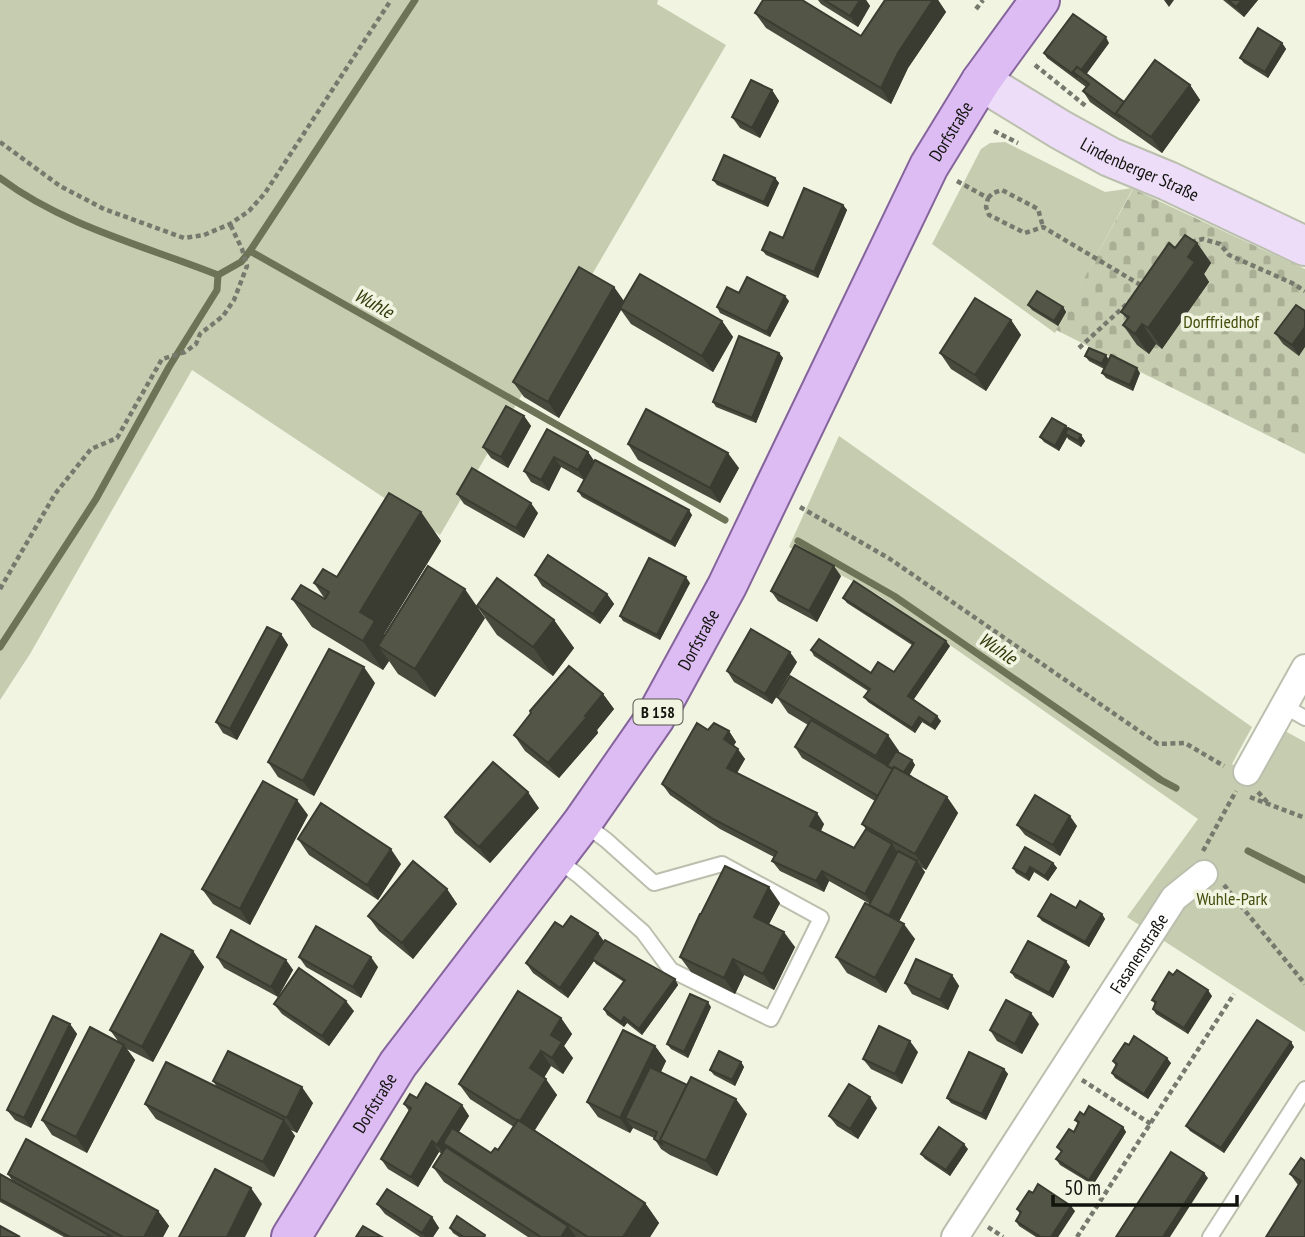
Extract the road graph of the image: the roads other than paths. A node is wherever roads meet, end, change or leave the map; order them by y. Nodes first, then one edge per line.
1 (1040, 0) edge
2 (981, 81) junction
3 (1305, 246) edge
4 (1305, 668) edge
5 (1294, 712) edge
6 (1245, 775) road end
7 (582, 823) junction
8 (554, 858) junction
9 (1204, 874) road end
10 (1305, 1089) edge
11 (291, 1237) edge
12 (955, 1237) edge
13 (1210, 1237) edge

1 - 2 main road, Dorfstraße / B 158
2 - 3 street, Lindenberger Straße
2 - 7 main road, Dorfstraße / B 158
4 - 5 street
5 - 6 street
7 - 8 main road, Dorfstraße / B 158
7 - 8 lane
8 - 11 main road, Dorfstraße / B 158
9 - 12 street, Fasanenstraße
10 - 13 lane

